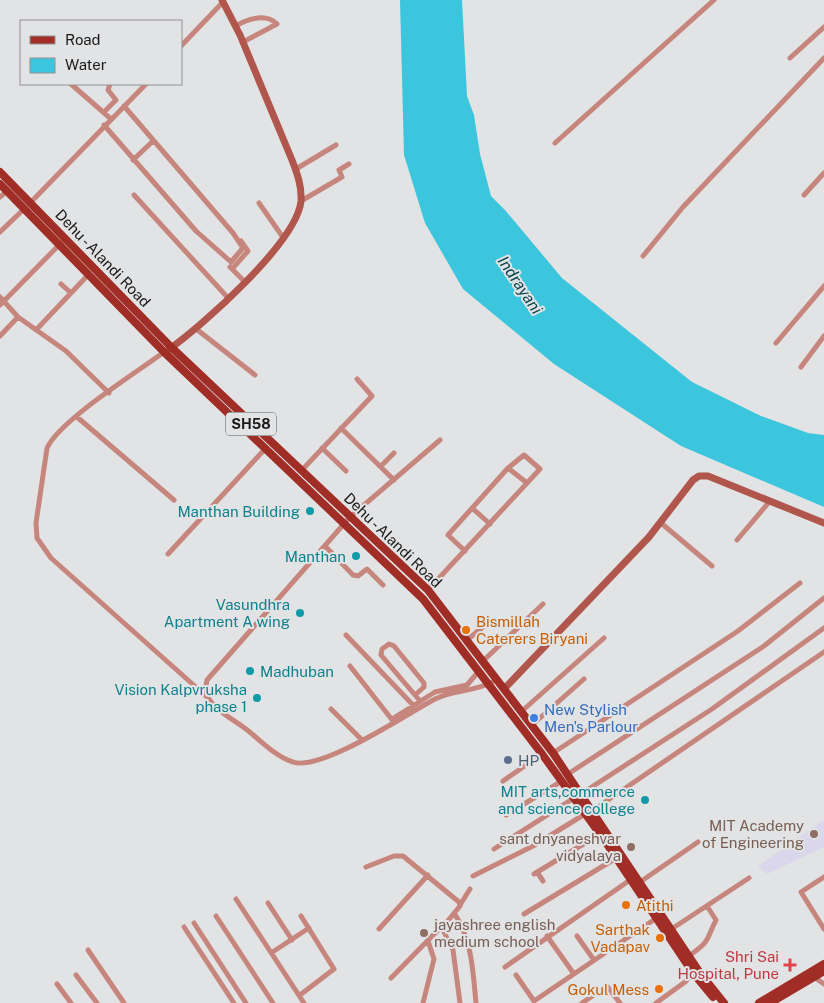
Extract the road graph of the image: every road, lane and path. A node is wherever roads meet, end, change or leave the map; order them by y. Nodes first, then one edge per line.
1 (714, 0) edge
2 (223, 1) edge
3 (236, 26) junction
4 (824, 27) edge
5 (243, 42) junction
6 (182, 45) edge
7 (790, 58) dead end
8 (824, 58) edge
9 (72, 85) edge
10 (110, 85) edge
11 (145, 85) edge
12 (124, 106) junction
13 (104, 112) junction
14 (111, 119) junction
15 (104, 125) junction
16 (153, 141) junction
17 (555, 143) dead end
18 (336, 145) dead end
19 (134, 160) junction
20 (349, 164) dead end
21 (296, 169) junction
22 (0, 172) edge
23 (824, 173) edge
24 (0, 184) edge
25 (7, 191) junction
26 (134, 194) dead end
27 (804, 195) dead end
28 (0, 197) edge
29 (301, 201) junction
30 (259, 202) dead end
31 (27, 206) junction
32 (0, 232) edge
33 (233, 233) junction
34 (282, 236) junction
35 (65, 239) junction
36 (58, 245) junction
37 (643, 256) dead end
38 (88, 275) junction
39 (245, 282) junction
40 (61, 284) dead end
41 (824, 286) edge
42 (71, 292) junction
43 (0, 296) edge
44 (229, 299) junction
45 (2, 304) edge
46 (18, 316) junction
47 (196, 328) junction
48 (36, 330) junction
49 (0, 336) edge
50 (824, 336) edge
51 (776, 343) dead end
52 (168, 350) junction
53 (801, 367) dead end
54 (255, 375) dead end
55 (357, 379) dead end
56 (109, 393) junction
57 (77, 417) junction
58 (341, 428) junction
59 (440, 440) dead end
60 (322, 448) junction
61 (266, 449) junction
62 (394, 453) dead end
63 (381, 466) junction
64 (508, 468) junction
65 (301, 471) junction
66 (346, 472) dead end
67 (394, 480) junction
68 (527, 483) junction
69 (174, 500) dead end
70 (770, 501) junction
71 (472, 508) junction
72 (347, 521) junction
73 (661, 523) junction
74 (824, 523) edge
75 (490, 524) junction
76 (737, 540) dead end
77 (325, 546) junction
78 (465, 551) junction
79 (168, 554) dead end
80 (712, 566) dead end
81 (800, 583) dead end
82 (383, 585) dead end
83 (428, 590) junction
84 (824, 598) edge
85 (543, 604) dead end
86 (489, 622) dead end
87 (824, 628) edge
88 (346, 635) dead end
89 (604, 638) dead end
90 (467, 640) junction
91 (824, 652) edge
92 (483, 661) junction
93 (350, 666) dead end
94 (479, 671) junction
95 (584, 679) dead end
96 (496, 680) junction
97 (489, 685) junction
98 (504, 689) junction
99 (415, 695) junction
100 (207, 698) junction
101 (420, 701) junction
102 (413, 705) junction
103 (331, 709) dead end
104 (522, 711) junction
105 (393, 721) junction
106 (532, 725) junction
107 (362, 740) junction
108 (553, 753) junction
109 (542, 754) junction
110 (568, 774) junction
111 (503, 781) dead end
112 (562, 781) junction
113 (578, 796) junction
114 (589, 812) junction
115 (506, 815) dead end
116 (600, 834) junction
117 (698, 842) dead end
118 (494, 849) dead end
119 (619, 856) junction
120 (366, 867) dead end
121 (428, 875) junction
122 (473, 876) dead end
123 (824, 877) edge
124 (749, 878) dead end
125 (630, 880) junction
126 (542, 881) dead end
127 (640, 882) junction
128 (470, 889) dead end
129 (236, 899) dead end
130 (268, 903) dead end
131 (460, 905) junction
132 (707, 906) junction
133 (454, 913) junction
134 (524, 914) dead end
135 (216, 916) dead end
136 (301, 916) dead end
137 (659, 916) junction
138 (194, 923) dead end
139 (443, 926) junction
140 (184, 927) dead end
141 (309, 928) junction
142 (379, 929) dead end
143 (824, 929) edge
144 (669, 931) junction
145 (547, 936) junction
146 (577, 936) dead end
147 (292, 940) junction
148 (428, 941) junction
149 (88, 950) dead end
150 (271, 953) junction
151 (689, 956) junction
152 (594, 960) junction
153 (824, 964) edge
154 (505, 967) dead end
155 (824, 972) edge
156 (693, 973) junction
157 (574, 974) junction
158 (76, 975) dead end
159 (516, 975) dead end
160 (814, 977) junction
161 (391, 978) dead end
162 (57, 984) dead end
163 (824, 984) edge
164 (300, 995) junction
165 (532, 1002) edge
166 (71, 1003) edge
167 (97, 1003) edge
168 (124, 1003) edge
169 (234, 1003) edge
170 (246, 1003) edge
171 (273, 1003) edge
172 (304, 1003) edge
173 (423, 1003) edge
174 (460, 1003) edge
175 (476, 1003) edge
176 (582, 1003) edge
177 (620, 1003) edge
178 (656, 1003) edge
179 (718, 1003) edge
180 (724, 1003) edge
181 (759, 1003) edge
182 (770, 1003) edge

1 - 17 street
2 - 3 street
2 - 6 street
3 - 5 street
3 - 5 street
4 - 7 street
5 - 21 street
8 - 37 street
9 - 13 street
10 - 13 street
11 - 12 street
12 - 14 street
12 - 16 street
13 - 14 street
14 - 15 street
15 - 19 street
15 - 31 street
16 - 19 street
16 - 33 street
18 - 21 street
19 - 33 street
20 - 29 street
21 - 29 street
22 - 31 main road, Dehu - Alandi Road / SH58
23 - 27 street
24 - 25 main road, Dehu - Alandi Road / SH58
25 - 28 street
25 - 31 main road, Dehu - Alandi Road / SH58
26 - 44 street
29 - 34 street
30 - 34 street
31 - 32 street
31 - 35 main road, Dehu - Alandi Road / SH58
31 - 36 main road, Dehu - Alandi Road / SH58
33 - 39 street
34 - 39 street
35 - 36 street
35 - 52 main road, Dehu - Alandi Road / SH58
36 - 38 main road, Dehu - Alandi Road / SH58
36 - 45 street
38 - 42 street
38 - 52 main road, Dehu - Alandi Road / SH58
39 - 44 street
40 - 42 street
41 - 51 street
42 - 48 street
43 - 45 street
44 - 47 street
45 - 46 street
46 - 48 street
46 - 49 street
47 - 52 street
47 - 54 street
48 - 56 street
50 - 53 street
52 - 56 street
52 - 61 main road, Dehu - Alandi Road / SH58
52 - 65 main road, Dehu - Alandi Road / SH58
55 - 58 street
56 - 57 street
57 - 69 street
57 - 100 street
58 - 60 street
58 - 63 street
59 - 67 street
60 - 65 street
60 - 66 street
61 - 72 main road, Dehu - Alandi Road / SH58
61 - 79 street
62 - 63 street
63 - 67 street
64 - 68 street
64 - 68 street
64 - 71 street
65 - 72 main road, Dehu - Alandi Road / SH58
67 - 72 street
68 - 75 street
70 - 73 street
70 - 74 street
70 - 76 street
71 - 75 street
71 - 78 street
72 - 77 street
72 - 83 main road, Dehu - Alandi Road / SH58
72 - 94 main road, Dehu - Alandi Road / SH58
73 - 80 street
73 - 98 street
75 - 78 street
77 - 82 street
77 - 100 street
78 - 83 street
81 - 108 street
83 - 90 main road, Dehu - Alandi Road / SH58
84 - 110 street
85 - 92 street
86 - 90 street
87 - 113 street
88 - 102 street
89 - 104 street
90 - 92 main road, Dehu - Alandi Road / SH58
91 - 114 street
92 - 96 main road, Dehu - Alandi Road / SH58
93 - 105 street
94 - 97 main road, Dehu - Alandi Road / SH58
94 - 101 street
95 - 106 street
96 - 97 street
96 - 98 main road, Dehu - Alandi Road / SH58
97 - 105 street
97 - 109 main road, Dehu - Alandi Road / SH58
98 - 104 main road, Dehu - Alandi Road / SH58
99 - 99 street
99 - 101 street
100 - 107 street
101 - 102 street
102 - 105 street
103 - 107 street
104 - 106 main road, Dehu - Alandi Road / SH58
105 - 107 street
106 - 108 main road, Dehu - Alandi Road / SH58
108 - 110 main road, Dehu - Alandi Road / SH58
109 - 111 street
109 - 112 main road, Dehu - Alandi Road / SH58
110 - 113 main road, Dehu - Alandi Road / SH58
112 - 113 main road, Dehu - Alandi Road / SH58
112 - 115 street
113 - 114 main road, Dehu - Alandi Road / SH58
113 - 118 street
114 - 116 main road, Dehu - Alandi Road / SH58
114 - 119 main road, Dehu - Alandi Road / SH58
114 - 122 street
116 - 119 main road, Dehu - Alandi Road / SH58
116 - 126 street
117 - 127 street
119 - 125 main road, Dehu - Alandi Road / SH58
119 - 127 main road, Dehu - Alandi Road / SH58
119 - 134 street
120 - 121 street
121 - 131 street
121 - 142 street
123 - 143 street
124 - 132 street
125 - 137 main road, Dehu - Alandi Road / SH58
125 - 145 street
127 - 137 main road, Dehu - Alandi Road / SH58
128 - 131 street
129 - 150 street
130 - 147 street
131 - 133 street
132 - 144 street
132 - 151 street
133 - 139 street
133 - 175 street
135 - 171 street
136 - 141 street
137 - 144 main road, Dehu - Alandi Road / SH58
137 - 152 street
138 - 170 street
139 - 148 street
139 - 174 street
140 - 169 street
141 - 147 street
141 - 164 street
144 - 151 main road, Dehu - Alandi Road / SH58
144 - 156 main road, Dehu - Alandi Road / SH58
145 - 154 street
145 - 157 street
146 - 152 street
147 - 150 street
148 - 161 street
148 - 173 street
149 - 168 street
150 - 164 street
151 - 180 main road, Dehu - Alandi Road / SH58
152 - 157 street
153 - 181 main road
155 - 160 main road
156 - 178 street
156 - 179 main road, Dehu - Alandi Road / SH58
157 - 165 street
158 - 167 street
159 - 165 street
160 - 163 street
160 - 182 main road
162 - 166 street
164 - 172 street
176 - 177 street

